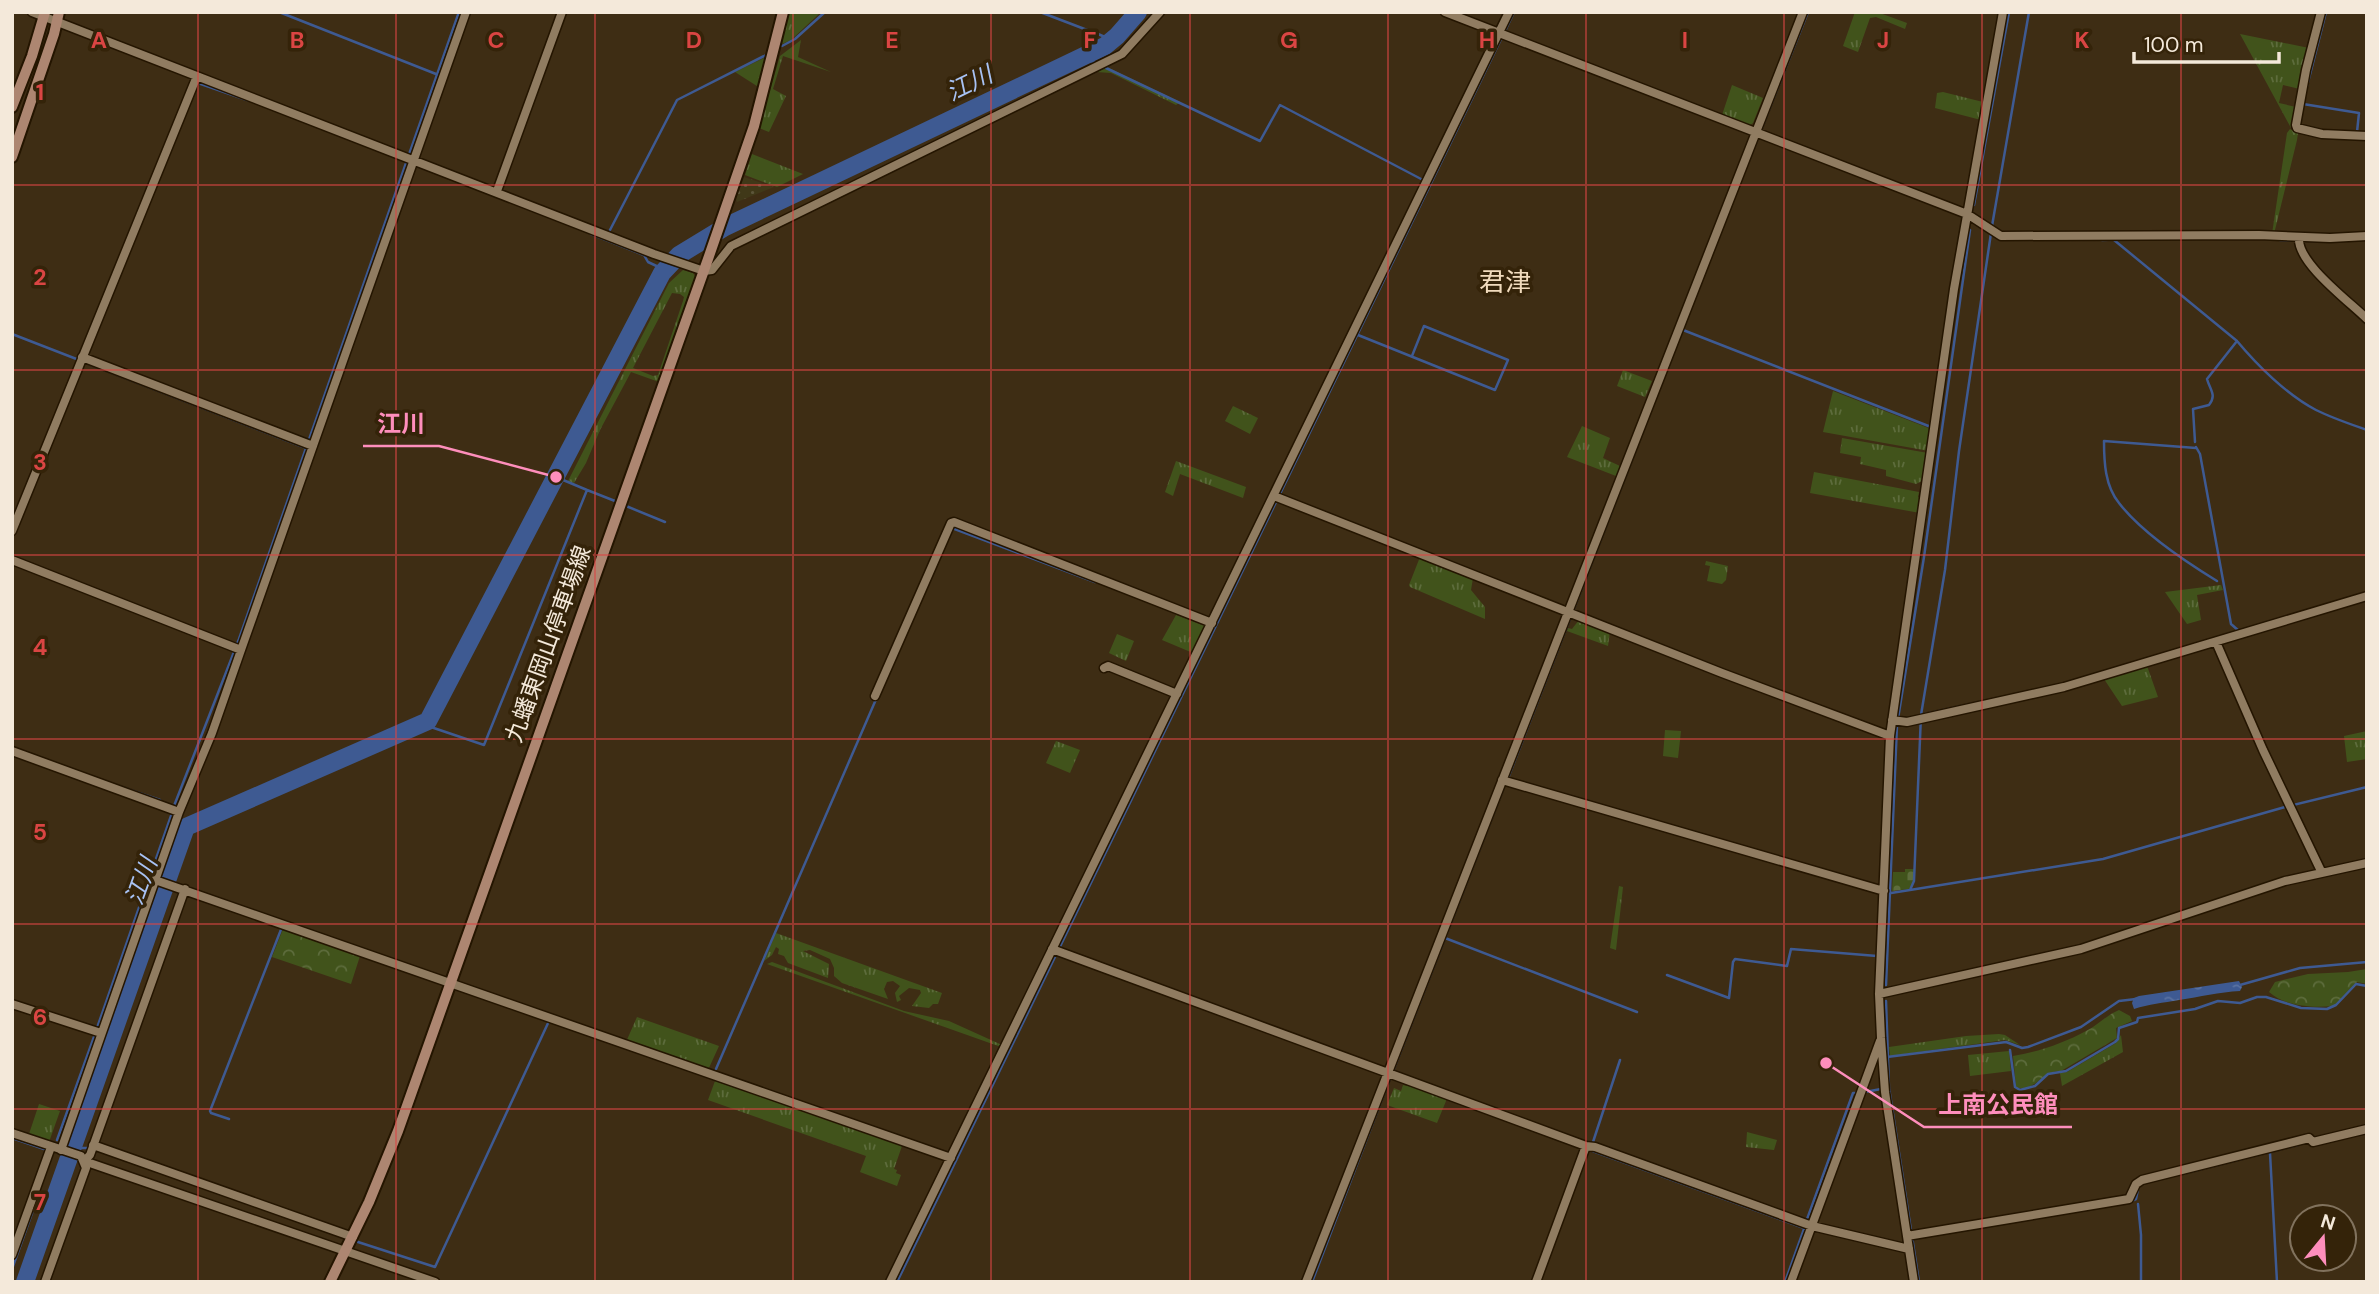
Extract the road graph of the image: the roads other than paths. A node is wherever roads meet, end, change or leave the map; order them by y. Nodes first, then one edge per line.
1 (32, 12) edge
2 (466, 12) edge
3 (562, 12) edge
4 (783, 12) edge
5 (1160, 12) edge
6 (1445, 12) edge
7 (1509, 12) edge
8 (1803, 12) edge
9 (2003, 12) edge
10 (2321, 12) edge
11 (45, 15) edge
12 (58, 17) edge
13 (1502, 34) junction
14 (197, 76) junction
15 (12, 107) edge
16 (1758, 133) junction
17 (2367, 136) edge
18 (12, 156) edge
19 (409, 158) junction
20 (494, 190) junction
21 (1967, 214) junction
22 (2367, 236) edge
23 (2299, 241) junction
24 (704, 271) junction
25 (2367, 319) edge
26 (83, 359) junction
27 (309, 445) junction
28 (1277, 498) junction
29 (12, 531) edge
30 (12, 560) edge
31 (2367, 596) edge
32 (1570, 614) junction
33 (1212, 623) junction
34 (2216, 642) junction
35 (237, 648) junction
36 (1104, 668) dead end
37 (1177, 694) junction
38 (875, 696) dead end
39 (1896, 721) junction
40 (1890, 736) junction
41 (12, 751) edge
42 (1505, 781) junction
43 (175, 810) junction
44 (2367, 863) edge
45 (2321, 872) junction
46 (155, 880) junction
47 (182, 890) junction
48 (1884, 891) junction
49 (1056, 950) junction
50 (451, 983) junction
51 (1879, 994) junction
52 (12, 1004) edge
53 (97, 1032) junction
54 (1881, 1038) junction
55 (1391, 1073) junction
56 (2367, 1129) edge
57 (12, 1133) edge
58 (1586, 1146) junction
59 (51, 1147) junction
60 (92, 1148) junction
61 (63, 1151) junction
62 (951, 1158) junction
63 (83, 1159) junction
64 (1808, 1225) junction
65 (1910, 1235) junction
66 (353, 1237) junction
67 (1909, 1249) junction
68 (346, 1250) junction
69 (12, 1255) edge
70 (45, 1282) edge
71 (330, 1282) edge
72 (435, 1282) edge
73 (890, 1282) edge
74 (1306, 1282) edge
75 (1536, 1282) edge
76 (1791, 1282) edge
77 (1914, 1282) edge

1 - 11 street
2 - 19 street
3 - 20 street
4 - 24 main road, 九蟠東岡山停車場線
5 - 24 street
6 - 13 street
7 - 13 street
8 - 16 street
9 - 21 street
10 - 17 street
11 - 12 street
11 - 15 main road
12 - 14 street
12 - 18 main road
13 - 16 street
13 - 28 street
14 - 19 street
14 - 26 street
16 - 21 street
16 - 32 street
19 - 20 street
19 - 27 street
20 - 24 street
21 - 23 street
21 - 39 street
22 - 23 street
23 - 25 street
24 - 50 main road, 九蟠東岡山停車場線
26 - 27 street
26 - 29 street
27 - 35 street
28 - 32 street
28 - 33 street
30 - 35 street
31 - 34 street
32 - 40 street
32 - 42 street
33 - 37 street
33 - 38 street
34 - 39 street
34 - 45 street
35 - 43 street
36 - 37 street
37 - 49 street
39 - 40 street
40 - 48 street
41 - 43 street
42 - 48 street
42 - 55 street
43 - 46 street
44 - 45 street
45 - 51 street
46 - 47 street
46 - 53 street
47 - 50 street
47 - 60 street
48 - 51 street
49 - 55 street
49 - 62 street
50 - 62 street
50 - 66 main road, 九蟠東岡山停車場線
51 - 54 street
52 - 53 street
53 - 61 street
54 - 64 street
54 - 65 street
55 - 58 street
55 - 74 street
56 - 65 street
57 - 59 street
58 - 64 street
58 - 75 street
59 - 61 street
59 - 69 street
60 - 63 street
60 - 66 street
61 - 63 street
62 - 73 street
63 - 68 street
63 - 70 street
64 - 67 street
64 - 76 street
65 - 67 street
66 - 68 main road, 九蟠東岡山停車場線
67 - 77 street
68 - 71 main road, 九蟠東岡山停車場線
68 - 72 street

